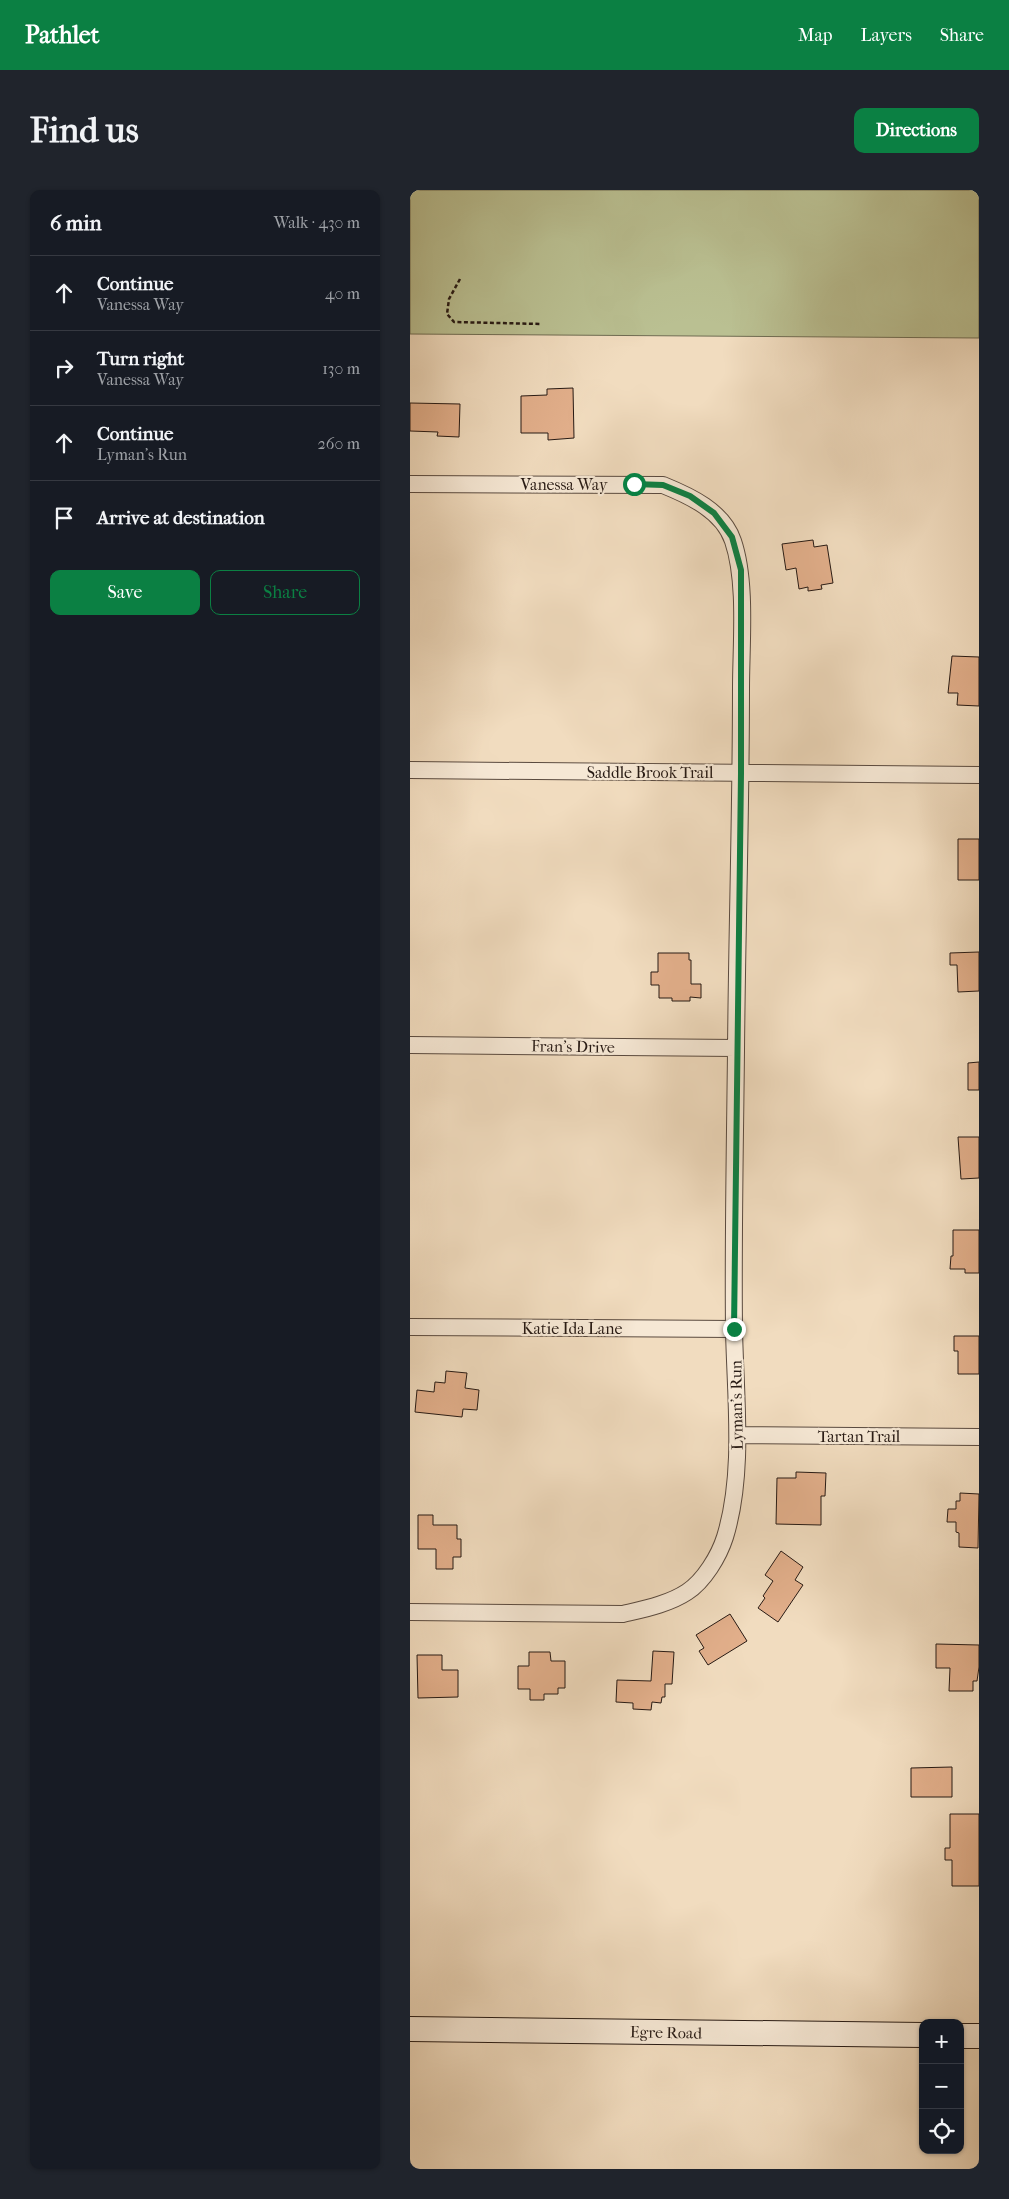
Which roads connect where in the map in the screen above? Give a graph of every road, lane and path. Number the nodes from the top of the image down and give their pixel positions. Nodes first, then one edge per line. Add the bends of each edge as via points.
1 (460, 279) dead end
2 (541, 324) dead end
3 (410, 484) edge
4 (410, 770) edge
5 (741, 773) junction
6 (979, 775) edge
7 (410, 1045) edge
8 (736, 1048) junction
9 (410, 1327) edge
10 (734, 1329) junction
11 (738, 1436) junction
12 (979, 1437) edge
13 (410, 1612) edge
14 (410, 2029) edge
15 (919, 2035) edge
16 (964, 2036) edge
17 (979, 2036) edge

1 - 2 path via 449,299 447,314 454,322
3 - 5 street, Vanessa Way via 663,485 690,496 714,513 732,537 741,570
4 - 5 street, Saddle Brook Trail
5 - 6 street, Saddle Brook Trail
5 - 8 street, Lyman's Run
7 - 8 street, Fran's Drive
8 - 10 street, Lyman's Run
9 - 10 street, Katie Ida Lane
10 - 11 street, Lyman's Run
11 - 12 street, Tartan Trail
11 - 13 street, Lyman's Run via 725,1537 714,1563 688,1592 623,1614
14 - 15 street, Egre Road
16 - 17 street

